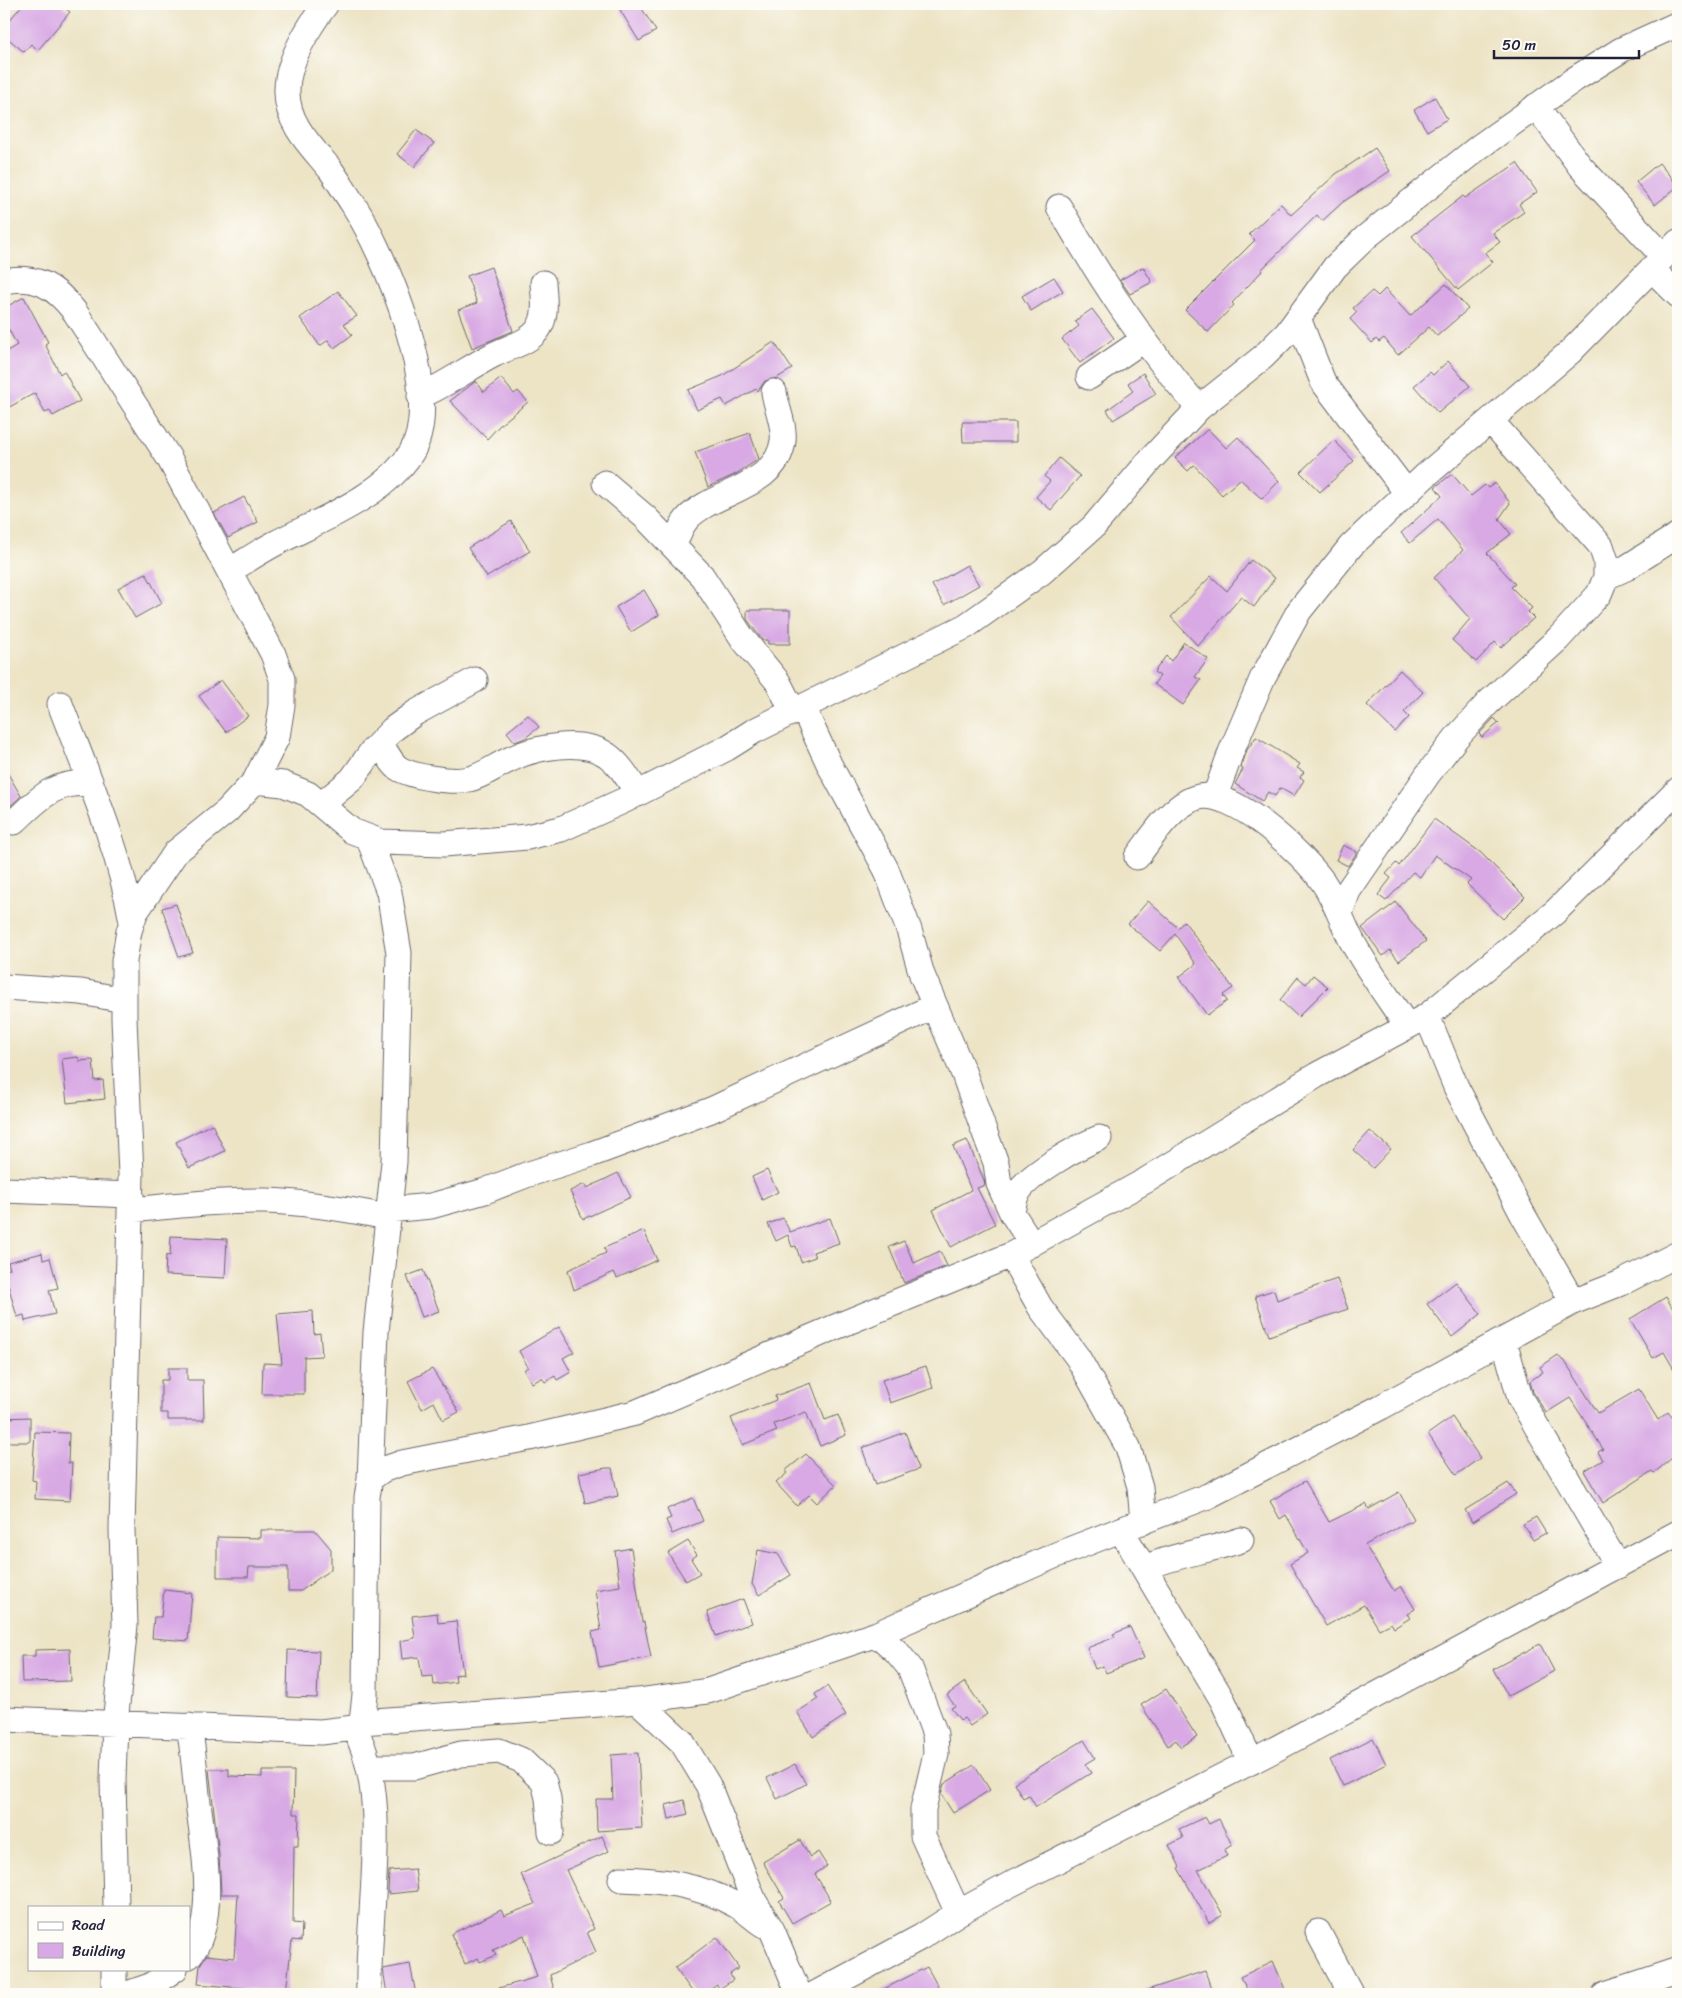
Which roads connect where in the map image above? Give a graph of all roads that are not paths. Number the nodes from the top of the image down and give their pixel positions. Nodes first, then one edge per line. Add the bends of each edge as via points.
1 (326, 4) edge
2 (1678, 24) edge
3 (1536, 106) junction
4 (1059, 207) dead end
5 (1664, 256) edge
6 (4, 282) edge
7 (543, 283) dead end
8 (1678, 295) edge
9 (1298, 318) junction
10 (1143, 340) junction
11 (1089, 377) dead end
12 (774, 392) dead end
13 (420, 396) junction
14 (1199, 408) junction
15 (1491, 421) junction
16 (605, 483) dead end
17 (1407, 493) junction
18 (1678, 535) edge
19 (674, 546) junction
20 (229, 571) junction
21 (1606, 577) junction
22 (475, 680) dead end
23 (60, 704) dead end
24 (799, 710) junction
25 (380, 743) junction
26 (256, 781) junction
27 (91, 784) junction
28 (1678, 790) edge
29 (638, 794) junction
30 (1215, 796) junction
31 (322, 804) junction
32 (14, 822) dead end
33 (369, 839) junction
34 (1137, 857) dead end
35 (1340, 913) junction
36 (132, 922) junction
37 (4, 987) edge
38 (124, 1000) junction
39 (934, 1006) junction
40 (1417, 1021) junction
41 (1099, 1138) dead end
42 (4, 1190) edge
43 (130, 1202) junction
44 (1012, 1213) junction
45 (388, 1214) junction
46 (1021, 1250) junction
47 (1678, 1254) edge
48 (1573, 1302) junction
49 (1504, 1340) junction
50 (370, 1479) junction
51 (1132, 1526) junction
52 (1678, 1533) edge
53 (1241, 1540) dead end
54 (1618, 1566) junction
55 (1144, 1568) junction
56 (878, 1634) junction
57 (638, 1701) junction
58 (4, 1719) edge
59 (115, 1724) junction
60 (358, 1725) junction
61 (189, 1726) junction
62 (1251, 1762) junction
63 (369, 1768) junction
64 (551, 1832) dead end
65 (621, 1879) dead end
66 (116, 1906) edge
67 (958, 1913) junction
68 (772, 1930) junction
69 (1318, 1932) dead end
70 (190, 1955) edge
71 (114, 1970) edge
72 (174, 1970) edge
73 (1678, 1970) edge
74 (114, 1994) edge
75 (127, 1994) edge
76 (369, 1994) edge
77 (799, 1994) edge
78 (815, 1994) edge
79 (1351, 1994) edge
80 (1605, 1994) edge

1 - 13 street via 303,38 291,71 286,92 290,117 331,170 372,238 407,321
2 - 3 street via 1621,50
3 - 5 street via 1580,166
3 - 9 street via 1366,237 1335,267
4 - 10 street
5 - 8 street
5 - 15 street via 1570,352
6 - 20 street via 35,280 49,285 63,296 169,458
7 - 13 street via 543,320 538,330
9 - 14 street via 1263,357
9 - 17 street via 1323,382
10 - 11 street
10 - 14 street
12 - 19 street via 783,438 775,461 757,479 688,517
13 - 20 street via 421,428 411,453 393,472 362,500 271,545
14 - 24 street via 1094,526 1042,572 966,626
15 - 17 street
15 - 21 street via 1600,546 1606,561
16 - 19 street
17 - 30 street via 1351,546 1299,611 1263,677 1230,752
18 - 21 street via 1639,561
19 - 24 street via 702,576 743,639
20 - 26 street via 273,654 282,679 278,737
21 - 35 street via 1599,594 1570,626 1488,703 1428,774 1348,891
22 - 25 street via 415,713
23 - 27 street
24 - 29 street
24 - 39 street via 886,869
25 - 29 street via 397,768 449,780 469,779 512,758 542,748 576,746 606,754 626,774
25 - 31 street via 352,779
26 - 31 street via 283,784 308,794
26 - 36 street via 228,811 176,852
27 - 32 street via 61,785 44,794
27 - 36 street via 125,889
28 - 40 street via 1555,912
29 - 33 street via 561,829 527,837 444,844
30 - 34 street via 1196,797 1181,806
30 - 35 street via 1244,809 1304,856
31 - 33 street via 352,831
33 - 45 street via 389,892 399,953 394,1162
35 - 40 street via 1352,942
36 - 38 street via 124,961
37 - 38 street via 81,992
38 - 43 street
39 - 44 street via 967,1083 996,1163 999,1184
39 - 45 street via 711,1110 485,1190 431,1206
40 - 46 street via 1317,1075 1144,1181
40 - 48 street
41 - 44 street via 1060,1157 1034,1178 1017,1193
42 - 43 street
43 - 45 street via 264,1201
43 - 59 street via 122,1519 124,1625
44 - 46 street
45 - 50 street via 376,1332
46 - 50 street via 635,1413 402,1463 382,1470
46 - 51 street via 1040,1307 1078,1358 1128,1447 1140,1487
47 - 48 street
48 - 49 street
49 - 51 street via 1208,1496
49 - 54 street via 1520,1398
50 - 60 street via 367,1497 365,1695
51 - 55 street
51 - 56 street via 1056,1555
52 - 54 street
53 - 55 street
54 - 62 street
55 - 62 street via 1223,1701
56 - 57 street via 708,1692
56 - 67 street via 910,1668 936,1734 936,1754 923,1809 923,1836
57 - 60 street
57 - 68 street via 682,1742 704,1778 754,1901
58 - 59 street
59 - 61 street
59 - 66 street
60 - 61 street via 321,1732
60 - 63 street
61 - 70 street via 206,1853 204,1927
62 - 67 street
63 - 64 street via 414,1766 461,1754 499,1750 521,1760 544,1782
63 - 76 street via 375,1830
65 - 68 street via 668,1882 710,1892 738,1906
67 - 78 street
68 - 77 street
69 - 79 street
71 - 74 street
72 - 75 street via 150,1986
73 - 80 street

